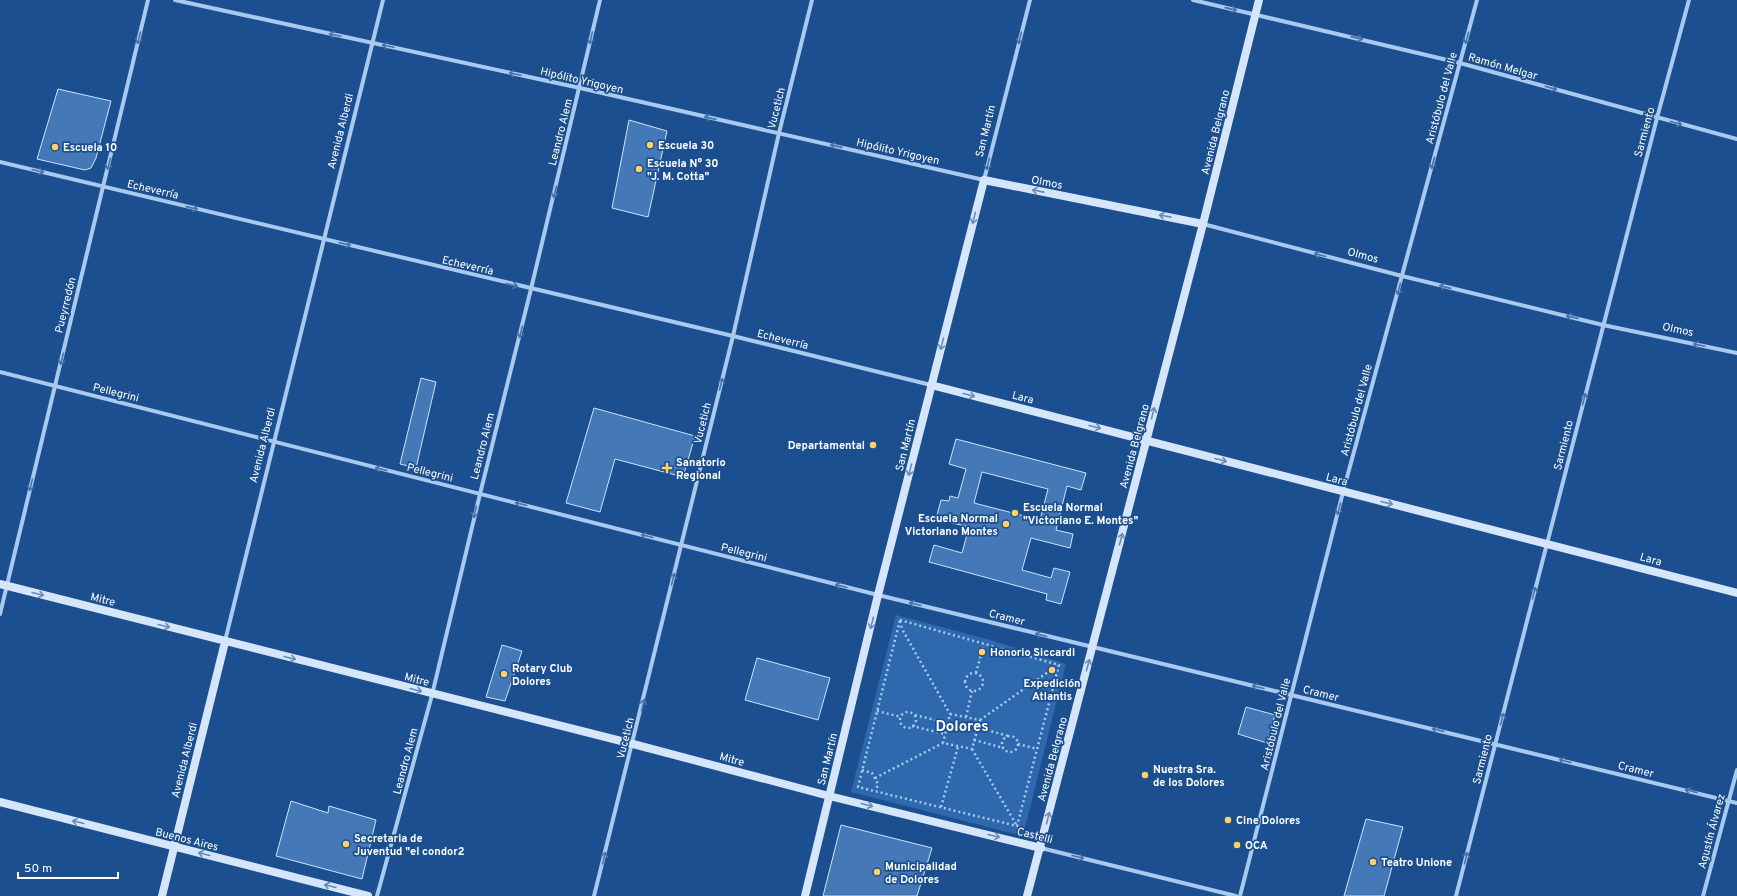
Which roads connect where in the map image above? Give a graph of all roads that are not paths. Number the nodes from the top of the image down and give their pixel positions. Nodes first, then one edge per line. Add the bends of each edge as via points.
1 (148, 0) edge
2 (175, 0) edge
3 (383, 0) edge
4 (600, 0) edge
5 (812, 0) edge
6 (1030, 0) edge
7 (1193, 0) edge
8 (1259, 0) edge
9 (1477, 0) edge
10 (1689, 0) edge
11 (1256, 14) junction
12 (374, 43) junction
13 (1460, 63) junction
14 (580, 88) junction
15 (1657, 118) junction
16 (779, 133) junction
17 (1737, 139) edge
18 (0, 162) edge
19 (984, 180) junction
20 (103, 186) junction
21 (1203, 224) junction
22 (325, 240) junction
23 (1402, 276) junction
24 (531, 289) junction
25 (1603, 325) junction
26 (733, 336) junction
27 (1737, 353) edge
28 (0, 372) edge
29 (931, 385) junction
30 (55, 386) junction
31 (1146, 440) junction
32 (274, 442) junction
33 (1343, 492) junction
34 (480, 494) junction
35 (1547, 544) junction
36 (681, 545) junction
37 (3, 585) edge
38 (1737, 593) edge
39 (878, 595) junction
40 (0, 614) edge
41 (225, 642) junction
42 (1093, 647) junction
43 (432, 694) junction
44 (1292, 695) junction
45 (633, 744) junction
46 (1495, 744) junction
47 (1737, 770) edge
48 (830, 796) junction
49 (1729, 801) junction
50 (0, 802) edge
51 (1737, 803) edge
52 (174, 847) junction
53 (1041, 848) junction
54 (162, 896) edge
55 (368, 896) edge
56 (377, 896) edge
57 (594, 896) edge
58 (805, 896) edge
59 (1027, 896) edge
60 (1236, 896) edge
61 (1240, 896) edge
62 (1456, 896) edge
63 (1702, 896) edge

1 -> 20 street, Pueyrredón
12 -> 2 street, Hipólito Yrigoyen
3 - 12 street, Avenida Alberdi
4 -> 14 street, Leandro Alem
5 - 16 street, Vucetich
6 -> 19 street, San Martín
7 -> 11 street, Ramón Melgar
8 - 11 main road, Avenida Belgrano
9 -> 13 street, Aristóbulo del Valle
10 - 15 street, Sarmiento
11 -> 13 street, Ramón Melgar
11 - 21 main road, Avenida Belgrano
14 -> 12 street, Hipólito Yrigoyen
12 - 22 street, Avenida Alberdi
13 -> 15 street, Ramón Melgar
13 -> 23 street, Aristóbulo del Valle
16 -> 14 street, Hipólito Yrigoyen
14 -> 24 street, Leandro Alem
15 -> 17 street, Ramón Melgar
15 - 25 street, Sarmiento
19 -> 16 street, Hipólito Yrigoyen
16 - 26 street, Vucetich
18 -> 20 street, Echeverría
21 -> 19 main road, Olmos
19 -> 29 main road, San Martín
20 -> 22 street, Echeverría
20 -> 30 street, Pueyrredón
23 -> 21 street, Olmos
31 -> 21 main road, Avenida Belgrano
22 -> 24 street, Echeverría
22 - 32 street, Avenida Alberdi
25 -> 23 street, Olmos
23 -> 33 street, Aristóbulo del Valle
24 - 26 street, Echeverría
24 -> 34 street, Leandro Alem
27 -> 25 street, Olmos
35 -> 25 street, Sarmiento
26 - 29 street, Echeverría
36 -> 26 street, Vucetich
28 - 30 street, Pellegrini
29 -> 31 main road, Lara
29 -> 39 main road, San Martín
30 - 32 street, Pellegrini
30 -> 37 street, Pueyrredón
31 -> 33 main road, Lara
42 -> 31 main road, Avenida Belgrano
34 -> 32 street, Pellegrini
32 - 41 street, Avenida Alberdi
33 -> 35 main road, Lara
33 -> 44 street, Aristóbulo del Valle
36 -> 34 street, Pellegrini
34 -> 43 street, Leandro Alem
35 - 38 main road, Lara
46 -> 35 street, Sarmiento
39 -> 36 street, Pellegrini
45 -> 36 street, Vucetich
37 - 40 street, Pueyrredón
37 -> 41 main road, Mitre
42 -> 39 street, Cramer
39 -> 48 main road, San Martín
41 -> 43 main road, Mitre
41 - 52 main road, Avenida Alberdi
44 -> 42 street, Cramer
53 -> 42 main road, Avenida Belgrano
43 - 45 main road, Mitre
43 - 56 street, Leandro Alem
46 -> 44 street, Cramer
44 - 61 street, Aristóbulo del Valle
45 - 48 main road, Mitre
57 -> 45 street, Vucetich
49 -> 46 street, Cramer
62 -> 46 street, Sarmiento
47 - 49 street, Agustín Álvarez
48 -> 53 main road, Castelli
48 - 58 main road, San Martín
49 - 51 street, Cramer
49 - 63 street, Agustín Álvarez
52 -> 50 main road, Buenos Aires
52 - 54 main road, Avenida Alberdi
55 -> 52 main road, Buenos Aires
53 - 59 main road, Avenida Belgrano
53 -> 60 street, Castelli

